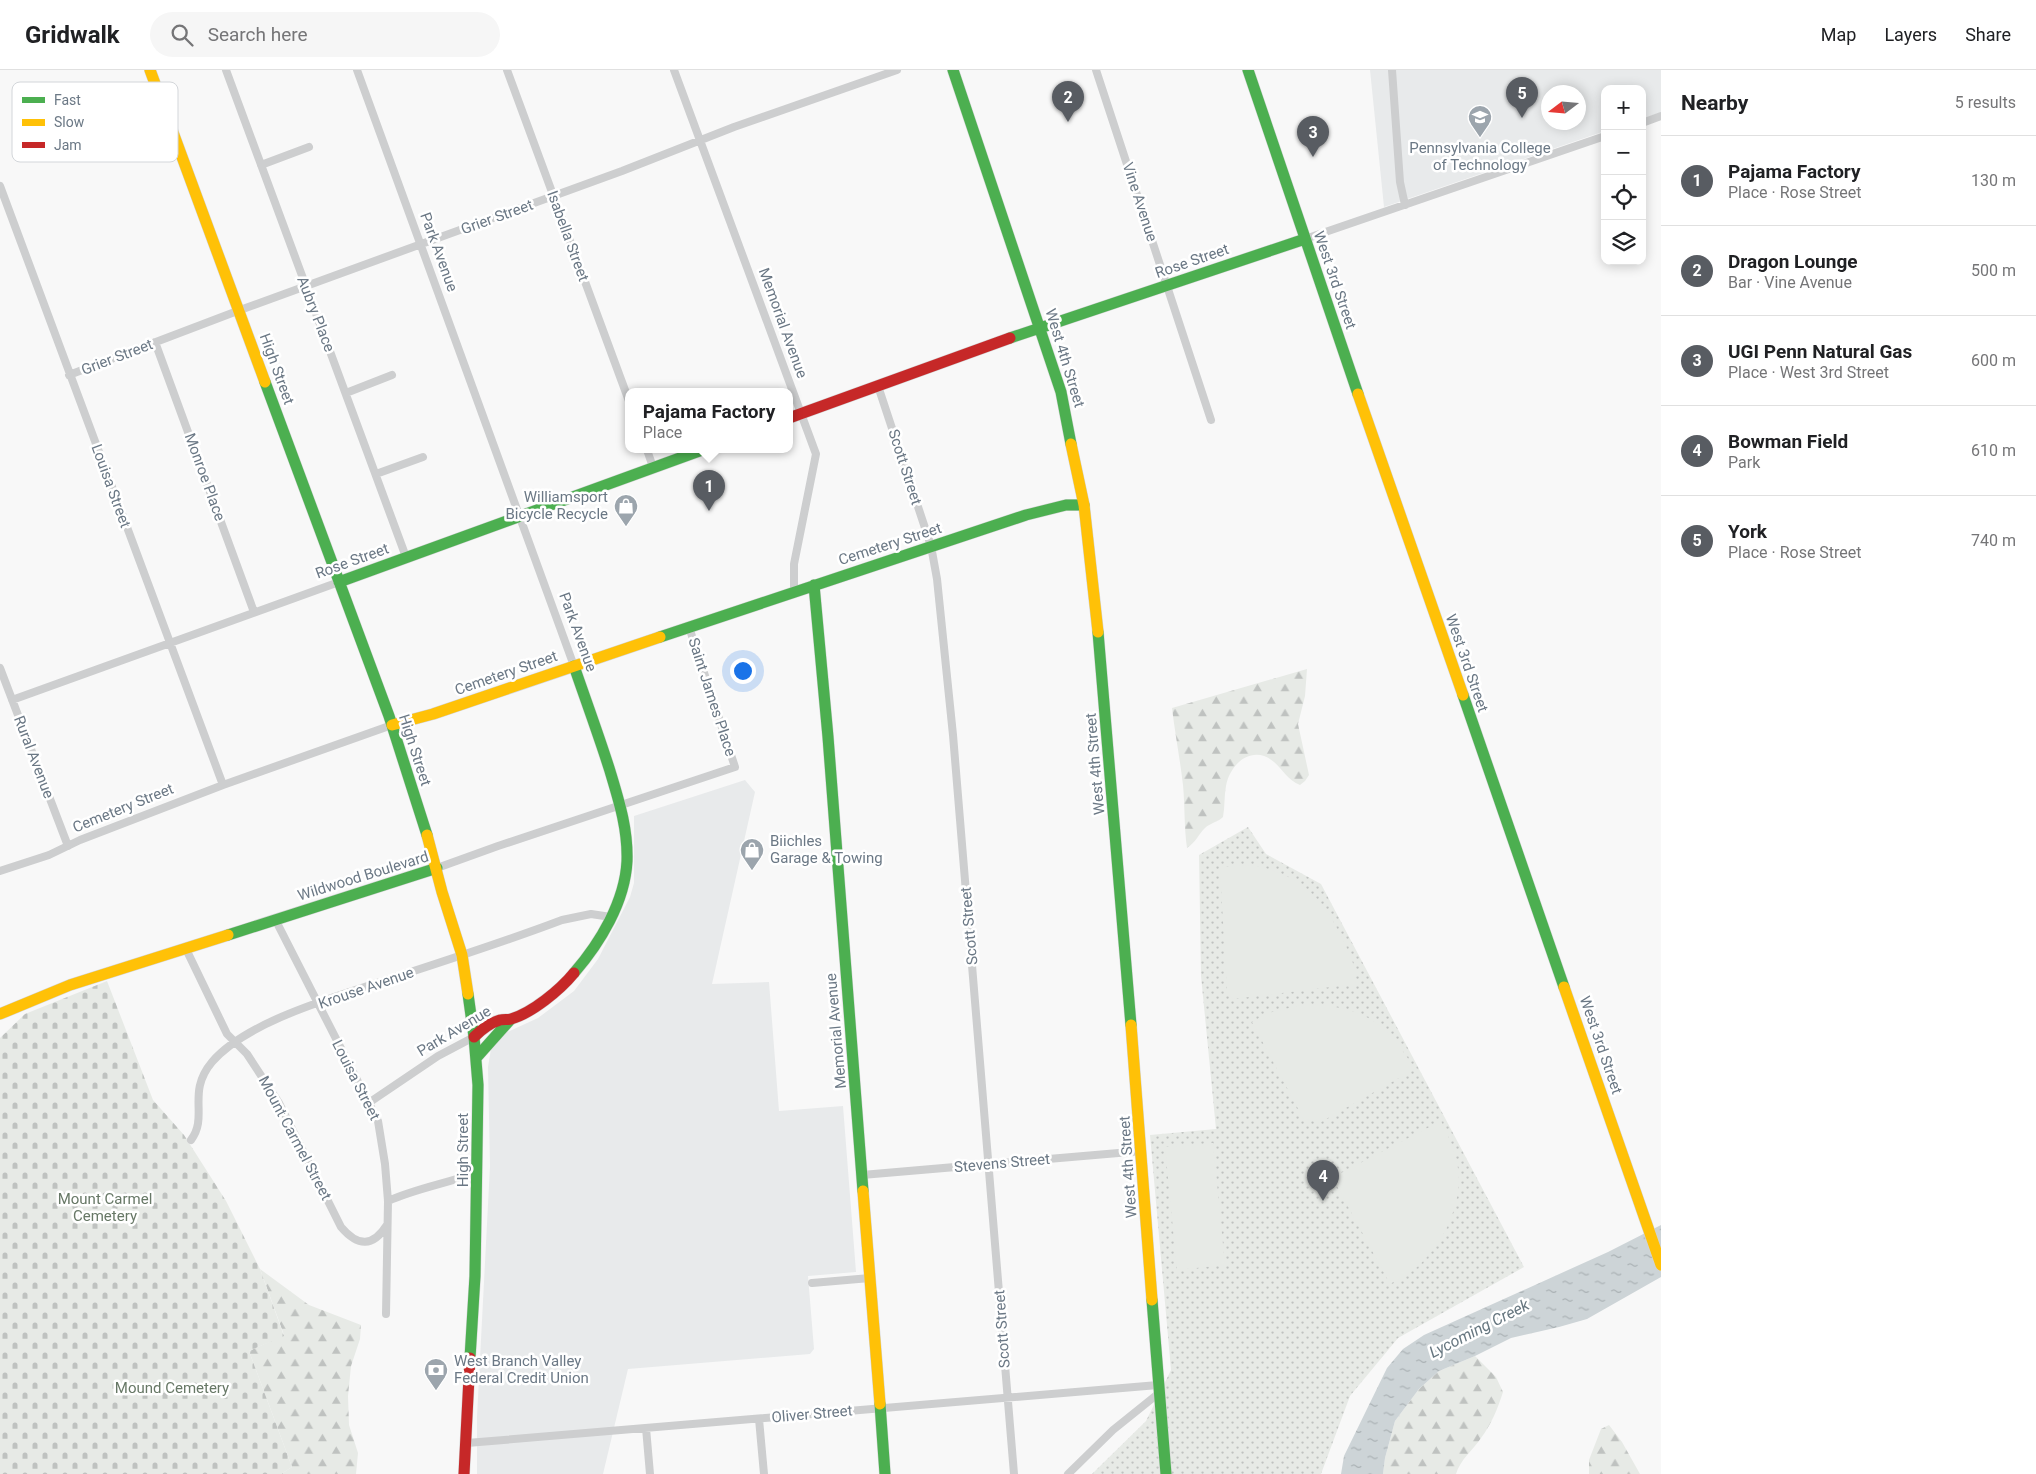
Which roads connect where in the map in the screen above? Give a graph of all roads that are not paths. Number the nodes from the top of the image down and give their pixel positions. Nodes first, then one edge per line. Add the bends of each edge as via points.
1 (150, 70) edge
2 (226, 70) edge
3 (357, 70) edge
4 (507, 70) edge
5 (674, 70) edge
6 (867, 70) edge
7 (897, 70) edge
8 (953, 70) edge
9 (1096, 70) edge
10 (1248, 70) edge
11 (1392, 70) edge
12 (871, 78) junction
13 (154, 82) edge
14 (1661, 116) edge
15 (1646, 121) edge
16 (1601, 137) edge
17 (700, 142) junction
18 (178, 145) edge
19 (306, 148) dead end
20 (261, 166) junction
21 (0, 186) edge
22 (554, 196) junction
23 (1405, 205) junction
24 (1305, 239) junction
25 (420, 246) junction
26 (1168, 285) junction
27 (306, 286) junction
28 (240, 310) junction
29 (1041, 327) junction
30 (155, 342) junction
31 (69, 375) junction
32 (392, 375) dead end
33 (878, 386) junction
34 (790, 388) edge
35 (625, 390) edge
36 (346, 393) junction
37 (793, 395) edge
38 (800, 414) junction
39 (793, 417) edge
40 (1212, 420) dead end
41 (648, 453) edge
42 (694, 453) edge
43 (422, 457) dead end
44 (653, 468) junction
45 (376, 474) junction
46 (1084, 505) junction
47 (519, 516) junction
48 (931, 546) junction
49 (406, 557) junction
50 (339, 582) junction
51 (814, 585) junction
52 (794, 592) junction
53 (254, 612) junction
54 (690, 627) junction
55 (170, 643) junction
56 (574, 666) junction
57 (0, 668) edge
58 (12, 700) junction
59 (392, 725) junction
60 (734, 767) joint
61 (223, 785) junction
62 (620, 805) junction
63 (68, 846) junction
64 (437, 868) junction
65 (0, 871) edge
66 (611, 917) junction
67 (275, 919) junction
68 (186, 949) junction
69 (462, 955) junction
70 (318, 1004) junction
71 (0, 1014) edge
72 (510, 1020) junction
73 (474, 1037) junction
74 (234, 1042) junction
75 (476, 1058) junction
76 (370, 1102) junction
77 (191, 1140) dead end
78 (1142, 1151) junction
79 (988, 1164) junction
80 (478, 1172) junction
81 (862, 1175) junction
82 (388, 1201) junction
83 (387, 1224) junction
84 (1661, 1264) edge
85 (870, 1278) junction
86 (812, 1283) dead end
87 (386, 1314) dead end
88 (1159, 1389) junction
89 (1007, 1398) junction
90 (879, 1408) junction
91 (759, 1419) junction
92 (646, 1428) junction
93 (467, 1443) junction
94 (464, 1474) edge
95 (650, 1474) edge
96 (764, 1474) edge
97 (885, 1474) edge
98 (1014, 1474) edge
99 (1068, 1474) edge
100 (1166, 1474) edge

1 - 13 main road, High Street
2 - 20 street, Aubry Place
3 - 25 street, Park Avenue
4 - 22 street, Isabella Street
5 - 17 street, Memorial Avenue
6 - 12 street
7 - 12 street, Grier Street
8 - 29 main road, West 4th Street
9 - 26 street, Vine Avenue
10 - 24 main road, West 3rd Street
11 - 23 street via 1400,182
12 - 17 street, Grier Street
14 - 15 street
16 - 23 street, Rose Street
17 - 22 street, Grier Street
17 - 34 street, Memorial Avenue
18 - 28 main road, High Street
19 - 20 street
20 - 27 street, Aubry Place
21 - 31 street, Louisa Street
22 - 25 street, Grier Street
22 - 35 street, Isabella Street
23 - 24 street, Rose Street
24 - 26 main road, Rose Street
24 - 84 main road, West 3rd Street
25 - 27 street, Grier Street
25 - 47 street, Park Avenue
26 - 29 main road, Rose Street
26 - 40 street, Vine Avenue
27 - 28 street, Grier Street
27 - 36 street, Aubry Place
28 - 30 street, Grier Street
28 - 50 main road, High Street
29 - 33 main road, Rose Street
29 - 46 main road, West 4th Street via 1061,392
30 - 31 street, Grier Street
30 - 53 street, Monroe Place
31 - 55 street, Louisa Street
32 - 36 street
33 - 38 main road, Rose Street
33 - 48 street, Scott Street
36 - 45 street, Aubry Place
37 - 38 street, Memorial Avenue
38 - 39 main road, Rose Street
38 - 52 street, Memorial Avenue via 816,454 794,564
41 - 44 street
42 - 44 main road, Rose Street
43 - 45 street
44 - 47 main road, Rose Street
45 - 49 street, Aubry Place
46 - 48 main road, Cemetery Street via 1051,508
46 - 78 main road, West 4th Street via 1098,628
47 - 49 main road, Rose Street
47 - 56 street, Park Avenue
48 - 51 main road, Cemetery Street
48 - 79 street, Scott Street via 947,670
49 - 50 main road, Rose Street
50 - 53 street, Rose Street
50 - 59 main road, High Street
51 - 52 main road, Cemetery Street
51 - 81 main road, Memorial Avenue
52 - 54 main road, Cemetery Street
53 - 55 street, Rose Street
54 - 56 main road, Cemetery Street
54 - 60 street, Saint James Place
55 - 58 street, Rose Street
55 - 61 street, Louisa Street
56 - 59 main road, Cemetery Street
56 - 62 main road, Park Avenue
57 - 58 street, Rural Avenue
58 - 63 street, Rural Avenue
59 - 61 street, Cemetery Street
59 - 64 main road, High Street
60 - 62 street, Wildwood Boulevard
61 - 63 street, Cemetery Street
62 - 64 street, Wildwood Boulevard
62 - 66 main road, Park Avenue via 627,843 626,869
63 - 65 street, Cemetery Street
64 - 67 main road, Wildwood Boulevard
64 - 69 main road, High Street
66 - 69 street, Krouse Avenue via 599,914 574,916
66 - 72 main road, Park Avenue via 571,976 540,1003
67 - 68 main road, Wildwood Boulevard
67 - 70 street, Louisa Street
68 - 71 main road, Wildwood Boulevard via 70,985
68 - 74 street, Mount Carmel Street via 220,1021
69 - 70 street, Krouse Avenue
69 - 73 main road, High Street
70 - 74 street, Krouse Avenue via 262,1026
70 - 76 street, Louisa Street
72 - 73 main road, Park Avenue via 503,1018
72 - 75 main road
73 - 75 main road, High Street
73 - 76 street, Park Avenue via 438,1056
74 - 77 street, Krouse Avenue via 212,1061 200,1081 198,1127
74 - 83 street, Mount Carmel Street via 247,1054 275,1095 345,1231 353,1239 370,1241 382,1233
75 - 80 main road, High Street
76 - 82 street, Louisa Street via 382,1142
78 - 79 street, Stevens Street
78 - 88 main road, West 4th Street
79 - 81 street, Stevens Street
79 - 89 street, Scott Street
80 - 82 street
80 - 93 main road, High Street
81 - 85 main road, Memorial Avenue
82 - 83 street, Louisa Street
83 - 87 street, Louisa Street
85 - 86 street
85 - 90 main road, Memorial Avenue
88 - 89 street, Oliver Street
88 - 99 street
88 - 100 main road, West 4th Street
89 - 90 street, Oliver Street
89 - 98 street, Scott Street
90 - 91 street, Oliver Street
90 - 97 main road, Memorial Avenue
91 - 92 street, Oliver Street
91 - 96 street
92 - 93 street, Oliver Street
92 - 95 street
93 - 94 main road, High Street

